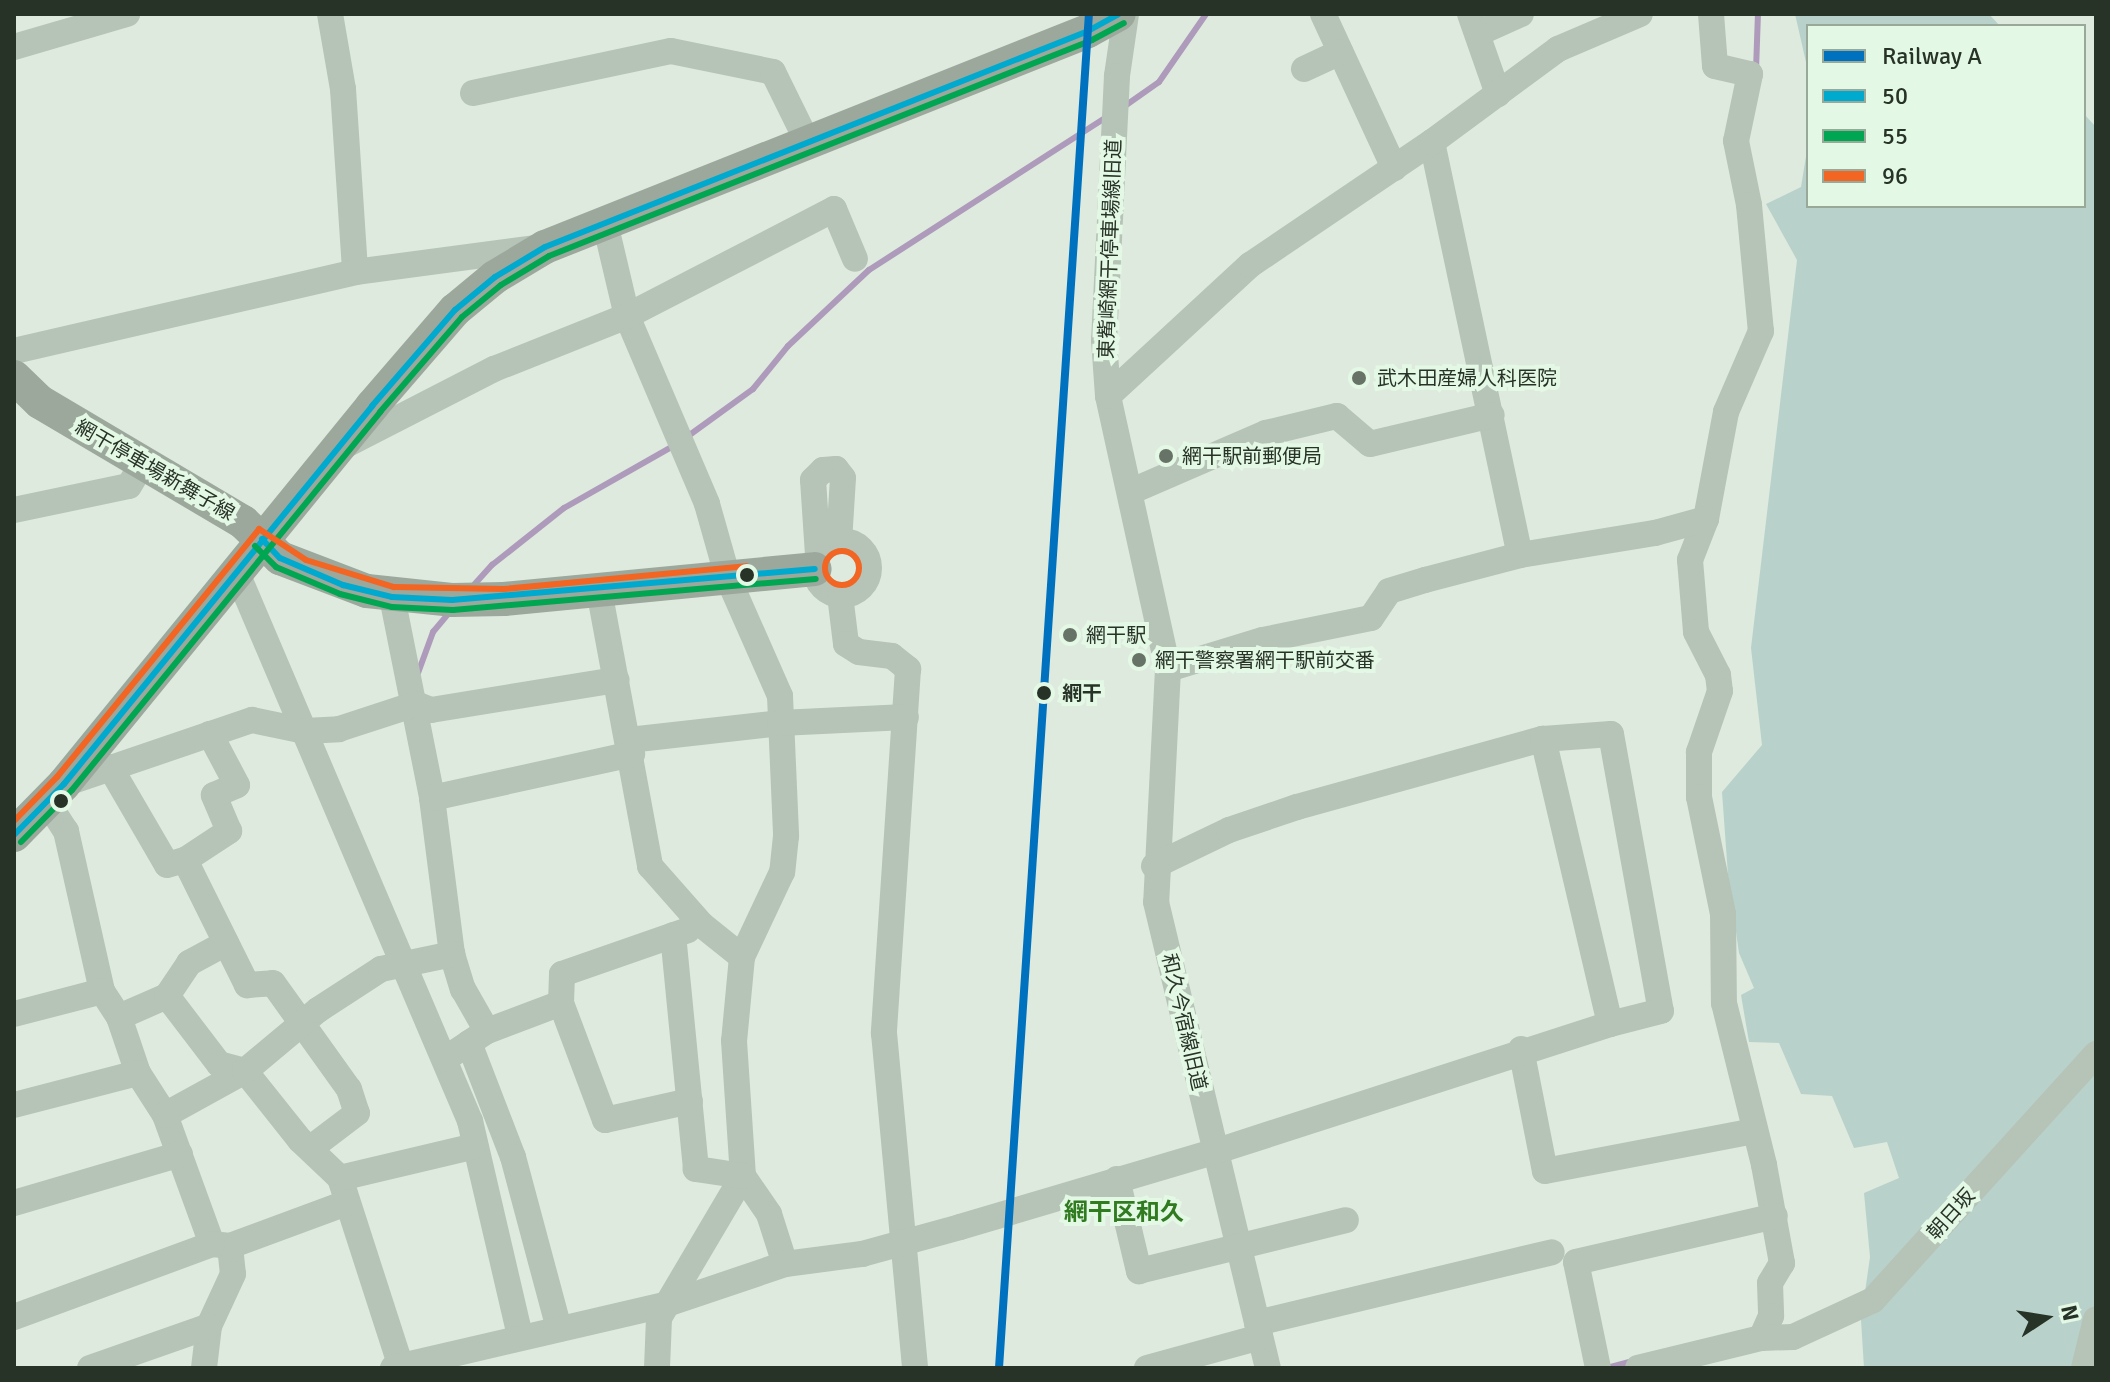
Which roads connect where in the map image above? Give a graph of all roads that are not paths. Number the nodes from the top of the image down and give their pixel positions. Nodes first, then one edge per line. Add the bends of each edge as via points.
1 (127, 14) edge
2 (330, 14) edge
3 (1119, 14) edge
4 (1126, 14) edge
5 (1323, 14) edge
6 (1521, 14) edge
7 (1640, 14) edge
8 (1711, 14) edge
9 (1475, 24) edge
10 (14, 47) edge
11 (1340, 52) junction
12 (1304, 69) dead end
13 (473, 93) dead end
14 (1498, 94) junction
15 (1432, 142) junction
16 (808, 143) junction
17 (1394, 168) junction
18 (605, 223) junction
19 (545, 247) junction
20 (855, 259) dead end
21 (355, 272) junction
22 (627, 316) junction
23 (14, 351) edge
24 (14, 377) edge
25 (1108, 396) junction
26 (1492, 415) junction
27 (335, 451) junction
28 (144, 461) junction
29 (1132, 491) junction
30 (14, 510) edge
31 (1706, 519) junction
32 (262, 539) junction
33 (824, 555) junction
34 (1520, 555) junction
35 (236, 571) junction
36 (728, 578) junction
37 (599, 590) junction
38 (840, 595) junction
39 (392, 597) junction
40 (1168, 669) junction
41 (617, 680) junction
42 (413, 692) junction
43 (906, 717) junction
44 (300, 721) junction
45 (780, 723) junction
46 (210, 734) junction
47 (1543, 739) junction
48 (631, 747) junction
49 (110, 767) junction
50 (56, 793) junction
51 (432, 798) junction
52 (14, 835) edge
53 (185, 860) junction
54 (1154, 866) junction
55 (702, 925) junction
56 (673, 935) junction
57 (226, 943) junction
58 (452, 954) junction
59 (742, 957) junction
60 (405, 964) junction
61 (102, 991) junction
62 (167, 996) junction
63 (561, 1003) junction
64 (14, 1014) edge
65 (119, 1017) junction
66 (303, 1022) junction
67 (1610, 1024) junction
68 (478, 1037) junction
69 (1521, 1049) junction
70 (2092, 1058) edge
71 (445, 1059) junction
72 (245, 1071) junction
73 (138, 1073) junction
74 (690, 1101) junction
75 (14, 1105) edge
76 (165, 1115) junction
77 (1754, 1131) junction
78 (475, 1146) junction
79 (312, 1147) junction
80 (1214, 1152) junction
81 (180, 1154) junction
82 (743, 1176) junction
83 (1117, 1179) junction
84 (343, 1190) junction
85 (14, 1203) edge
86 (1775, 1216) junction
87 (1346, 1220) dead end
88 (902, 1243) junction
89 (221, 1245) junction
90 (1238, 1246) junction
91 (1552, 1252) dead end
92 (785, 1264) junction
93 (667, 1304) junction
94 (14, 1317) edge
95 (2096, 1319) edge
96 (209, 1326) junction
97 (559, 1329) junction
98 (1258, 1330) junction
99 (520, 1336) junction
100 (1761, 1338) junction
101 (1700, 1360) edge
102 (397, 1366) edge
103 (90, 1368) edge
104 (204, 1368) edge
105 (657, 1368) edge
106 (915, 1368) edge
107 (1147, 1368) edge
108 (1268, 1368) edge
109 (1598, 1368) edge
110 (1638, 1368) edge
111 (2084, 1368) edge

1 - 10 street
2 - 21 street via 344,103
3 - 16 main road
4 - 25 street, 東觜崎網干停車場線旧道 via 1117,76 1104,340
5 - 11 street
6 - 9 street
7 - 14 street via 1558,49
8 - 31 street via 1715,66 1750,74 1736,141 1749,205 1761,331 1726,412
9 - 14 street
11 - 12 street
11 - 17 street
13 - 16 street via 671,51 773,72
14 - 15 street
15 - 17 street
15 - 26 street
16 - 18 main road
17 - 25 street via 1250,265
18 - 19 main road
18 - 22 street
19 - 21 street
19 - 27 main road via 495,277 455,310
20 - 22 street via 834,209
21 - 23 street
22 - 27 street via 494,369
22 - 36 street via 707,504
24 - 28 main road, 網干停車場新舞子線 via 40,402
25 - 29 street, 東觜崎網干停車場線旧道
26 - 29 street via 1370,444 1337,416 1266,433
26 - 34 street
27 - 32 main road
28 - 30 street via 129,486
28 - 32 main road, 網干停車場新舞子線
29 - 40 street, 東觜崎網干停車場線旧道
31 - 34 street via 1655,533
31 - 77 street via 1690,560 1692,604 1696,632 1718,675 1720,691 1699,752 1699,797 1723,914 1724,1003
32 - 35 main road
32 - 39 main road, 網干停車場新舞子線 via 301,569
33 - 36 main road, 網干停車場新舞子線
33 - 38 street via 825,590
33 - 38 street via 863,551 869,568 857,591
34 - 40 street via 1389,591 1371,618 1263,640
35 - 44 street
35 - 50 main road
36 - 37 main road, 網干停車場新舞子線
36 - 45 street via 775,679
37 - 39 main road, 網干停車場新舞子線 via 504,599
37 - 41 street
38 - 43 street via 846,644 859,652 892,656 908,669
39 - 42 street
40 - 54 street, 和久今宿線旧道
41 - 42 street via 431,710
41 - 48 street
42 - 44 street via 339,729
42 - 51 street
43 - 45 street
43 - 88 street via 884,996
44 - 46 street via 252,720
44 - 60 street
45 - 48 street
45 - 59 street via 786,836 782,872
46 - 49 street
46 - 53 street via 237,785 214,795 229,831
47 - 54 street via 1297,807 1229,830
47 - 67 street
47 - 67 street via 1611,734 1661,1011
48 - 51 street
48 - 55 street via 650,866
49 - 50 street
49 - 53 street via 167,865
50 - 52 main road
50 - 61 street
51 - 58 street
53 - 57 street
54 - 80 street, 和久今宿線旧道 via 1156,902
55 - 56 street
55 - 59 street
56 - 63 street via 562,974
56 - 74 street
57 - 62 street via 189,963
57 - 66 street via 247,985 273,983
58 - 60 street
58 - 68 street
59 - 82 street via 734,1041
60 - 66 street via 381,969
60 - 71 street
61 - 64 street
61 - 65 street
62 - 65 street
62 - 72 street via 219,1064
63 - 68 street
63 - 74 street via 605,1120
65 - 73 street
66 - 72 street
66 - 79 street via 349,1089 357,1113
67 - 69 street
68 - 71 street
68 - 97 street
69 - 77 street via 1545,1171
69 - 80 street
70 - 100 street, 朝日坂 via 1873,1300 1793,1337
71 - 78 street
72 - 76 street
72 - 79 street
73 - 75 street
73 - 76 street
74 - 82 street via 696,1169
76 - 81 street
77 - 86 street
78 - 84 street
78 - 99 street
79 - 84 street
80 - 83 street
80 - 90 street, 和久今宿線旧道
81 - 85 street
81 - 89 street
82 - 92 street via 769,1214
82 - 93 street
83 - 88 street
83 - 90 street via 1139,1271
84 - 89 street
84 - 102 street
86 - 100 street via 1782,1263 1770,1283 1771,1316
86 - 109 street via 1576,1262
87 - 90 street
88 - 92 street
88 - 106 street
89 - 94 street
89 - 96 street via 233,1274
90 - 98 street, 和久今宿線旧道
91 - 98 street
92 - 93 street
93 - 97 street
93 - 105 street via 659,1318
95 - 111 street
96 - 103 street
96 - 104 street
97 - 99 street
98 - 107 street
98 - 108 street, 和久今宿線旧道
99 - 102 street
100 - 101 street
101 - 110 street

